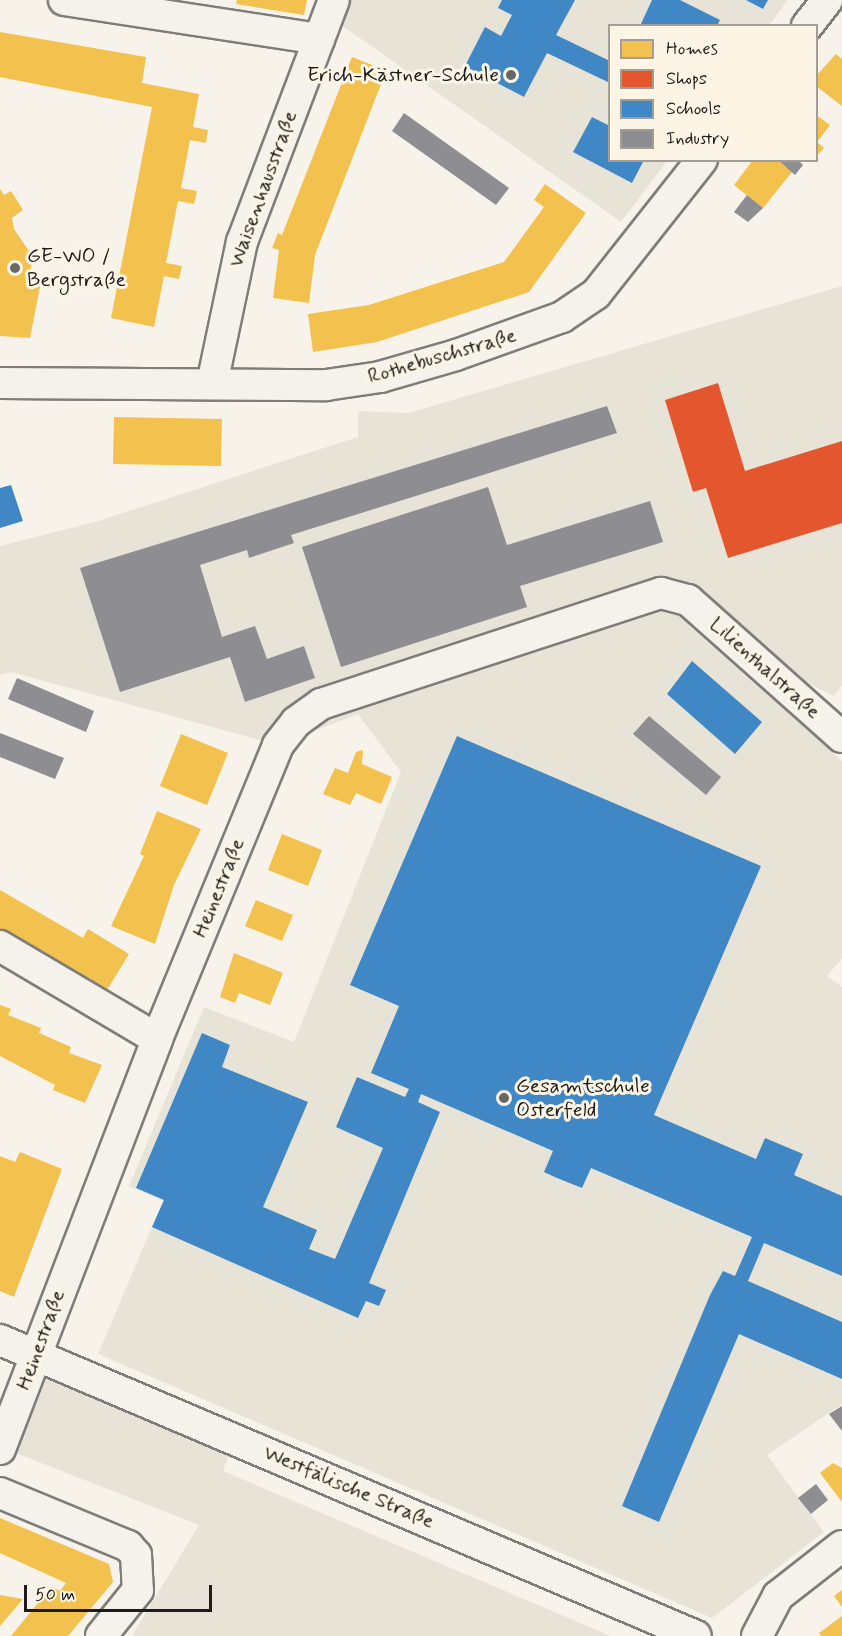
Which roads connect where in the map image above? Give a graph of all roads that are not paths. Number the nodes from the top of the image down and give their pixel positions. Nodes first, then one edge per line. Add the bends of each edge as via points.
1 (64, 0) edge
2 (334, 0) edge
3 (827, 0) edge
4 (809, 24) edge
5 (319, 39) junction
6 (700, 162) edge
7 (0, 383) edge
8 (212, 384) junction
9 (688, 600) joint
10 (842, 737) edge
11 (0, 946) edge
12 (157, 1039) junction
13 (0, 1340) edge
14 (34, 1354) junction
15 (0, 1449) edge
16 (0, 1493) edge
17 (842, 1546) edge
18 (101, 1636) edge
19 (696, 1636) edge
20 (757, 1636) edge

1 - 5 street
2 - 5 street, Waisenhausstraße
3 - 4 street
5 - 8 street, Waisenhausstraße via 242,242
6 - 8 street, Rothebuschstraße via 607,283 562,317 380,377 270,388
7 - 8 street, Rothebuschstraße
9 - 10 street, Lilienthalstraße
9 - 12 street, Heinestraße via 652,593 321,704 296,722 278,745
11 - 12 street
12 - 14 street, Heinestraße
13 - 14 street, Westfälische Straße
14 - 15 street, Heinestraße
14 - 19 street, Westfälische Straße
16 - 18 street via 128,1546 136,1555 138,1590
17 - 20 street via 778,1596

